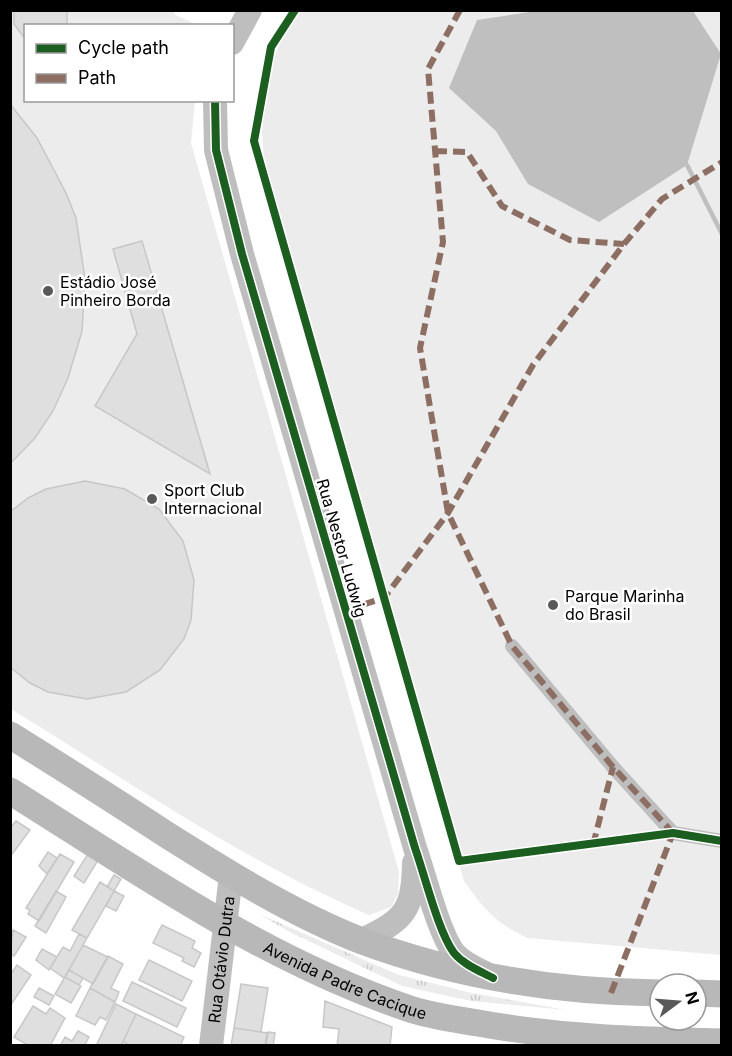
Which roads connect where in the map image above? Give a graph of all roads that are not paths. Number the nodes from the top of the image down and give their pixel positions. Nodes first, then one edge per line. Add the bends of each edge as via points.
1 (250, 10) edge
2 (234, 39) edge
3 (215, 102) edge
4 (512, 646) dead end
5 (10, 735) edge
6 (10, 791) edge
7 (722, 841) edge
8 (415, 848) junction
9 (231, 875) junction
10 (226, 927) junction
11 (362, 940) junction
12 (493, 978) junction
13 (648, 993) edge
14 (605, 1042) edge
15 (722, 1042) edge
16 (211, 1046) edge

1 - 2 street
3 - 8 street, Rua Nestor Ludwig via 216,150 242,254
4 - 7 street via 673,833
5 - 9 main road
6 - 10 main road, Avenida Padre Cacique
8 - 11 street, Rua Nestor Ludwig via 413,895 400,919
8 - 12 street, Rua Nestor Ludwig via 454,952
9 - 10 street, Rua Otávio Dutra
9 - 11 main road via 306,916
10 - 14 main road, Avenida Padre Cacique via 312,970 409,1009
10 - 16 street, Rua Otávio Dutra
11 - 12 main road
12 - 13 main road via 610,993
14 - 15 main road, Avenida Padre Cacique

